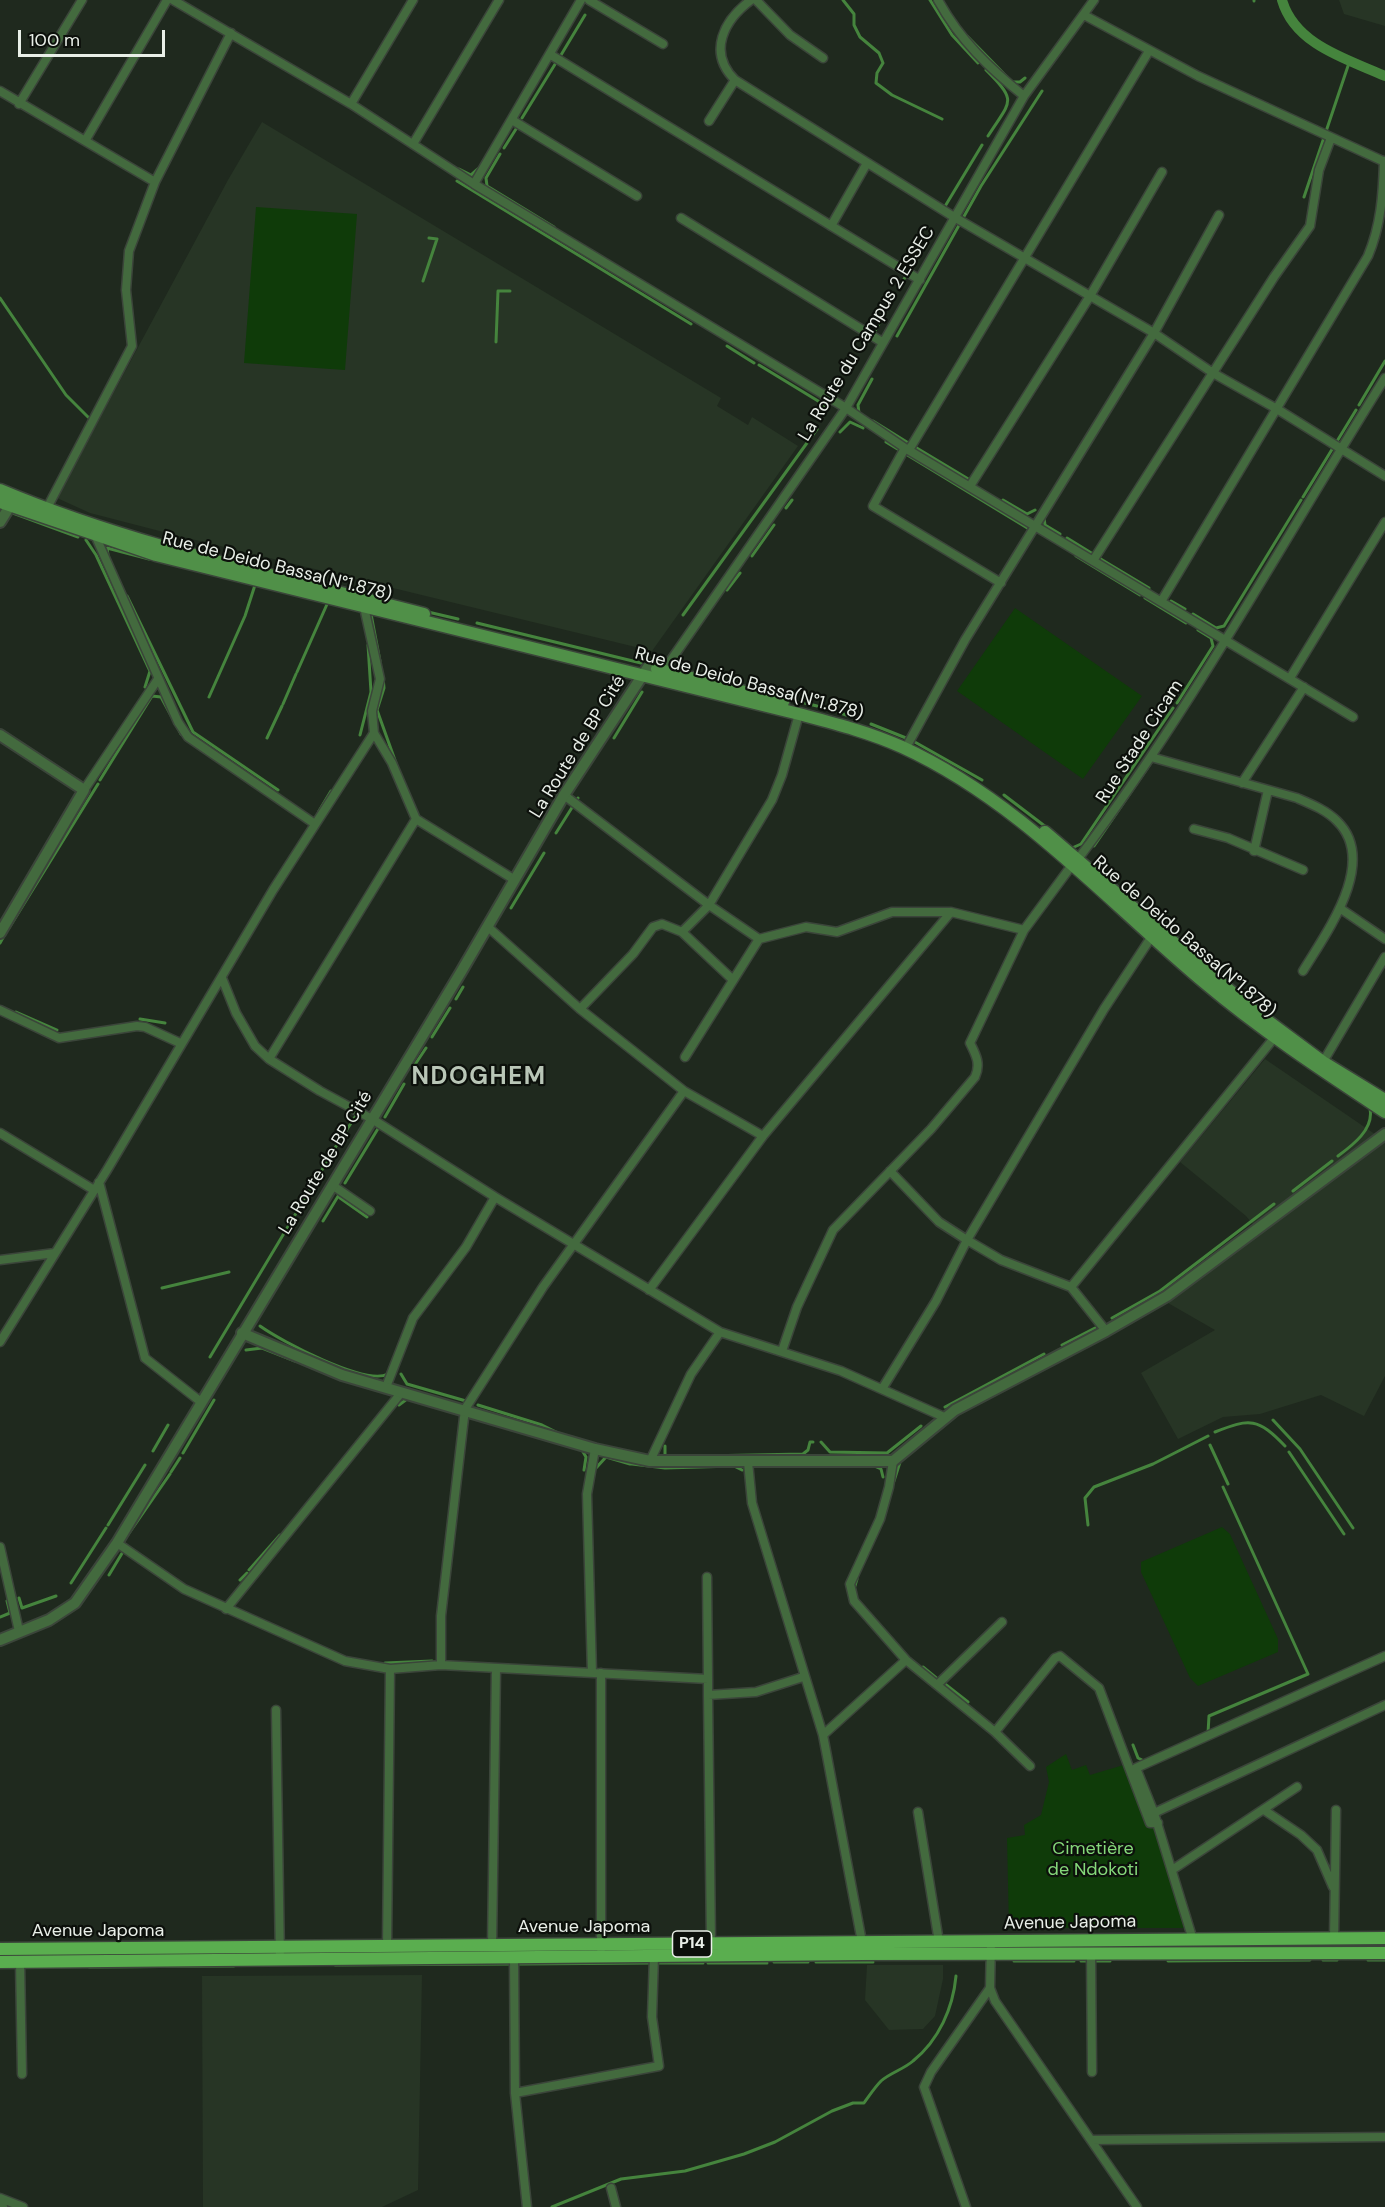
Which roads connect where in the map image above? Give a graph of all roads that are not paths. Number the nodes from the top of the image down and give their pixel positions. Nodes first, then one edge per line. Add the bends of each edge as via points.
1 (82, 0) edge
2 (167, 0) edge
3 (173, 0) edge
4 (413, 0) edge
5 (499, 0) edge
6 (581, 0) edge
7 (589, 0) edge
8 (754, 0) edge
9 (938, 0) edge
10 (1094, 0) edge
11 (1084, 15) junction
12 (231, 33) junction
13 (663, 44) dead end
14 (1149, 51) junction
15 (551, 55) junction
16 (823, 58) dead end
17 (735, 80) junction
18 (0, 92) edge
19 (1024, 96) junction
20 (20, 104) junction
21 (351, 104) junction
22 (512, 120) junction
23 (709, 121) dead end
24 (1331, 138) junction
25 (85, 141) junction
26 (413, 144) junction
27 (1384, 162) edge
28 (867, 163) junction
29 (1162, 172) dead end
30 (155, 182) junction
31 (474, 184) junction
32 (637, 196) dead end
33 (1219, 215) dead end
34 (954, 217) junction
35 (681, 218) dead end
36 (831, 226) junction
37 (1026, 260) junction
38 (920, 280) junction
39 (1090, 296) junction
40 (1154, 333) junction
41 (882, 342) junction
42 (1213, 373) junction
43 (1385, 378) edge
44 (846, 408) junction
45 (1277, 409) junction
46 (1341, 448) junction
47 (907, 449) junction
48 (1385, 476) edge
49 (970, 486) junction
50 (0, 490) edge
51 (5, 504) edge
52 (46, 510) junction
53 (0, 522) edge
54 (1385, 522) edge
55 (1036, 525) junction
56 (95, 535) junction
57 (1094, 559) junction
58 (1001, 583) junction
59 (1162, 600) junction
60 (364, 607) junction
61 (1224, 640) junction
62 (646, 670) junction
63 (661, 674) junction
64 (1290, 678) junction
65 (158, 679) junction
66 (1304, 687) junction
67 (799, 714) junction
68 (1353, 717) dead end
69 (374, 733) junction
70 (0, 735) edge
71 (909, 742) junction
72 (1151, 757) junction
73 (1242, 783) junction
74 (84, 790) junction
75 (1268, 790) junction
76 (564, 795) junction
77 (416, 819) junction
78 (315, 824) junction
79 (1194, 829) dead end
80 (1254, 851) junction
81 (1075, 862) junction
82 (1303, 870) dead end
83 (516, 880) junction
84 (709, 905) junction
85 (1341, 909) junction
86 (951, 912) junction
87 (488, 927) junction
88 (1024, 930) junction
89 (681, 932) junction
90 (0, 933) edge
91 (1152, 936) junction
92 (759, 939) junction
93 (1385, 939) edge
94 (1385, 957) edge
95 (1303, 970) dead end
96 (222, 978) junction
97 (732, 979) junction
98 (1208, 979) junction
99 (580, 1009) junction
100 (0, 1010) edge
101 (1274, 1038) junction
102 (180, 1043) junction
103 (685, 1057) dead end
104 (269, 1059) junction
105 (1323, 1062) junction
106 (684, 1091) junction
107 (1385, 1100) edge
108 (1385, 1112) edge
109 (372, 1119) junction
110 (0, 1133) edge
111 (1385, 1134) edge
112 (763, 1136) junction
113 (890, 1171) junction
114 (332, 1185) junction
115 (96, 1186) junction
116 (495, 1197) junction
117 (370, 1211) dead end
118 (967, 1240) junction
119 (575, 1245) junction
120 (55, 1253) junction
121 (0, 1260) edge
122 (1071, 1287) junction
123 (649, 1290) junction
124 (1106, 1331) junction
125 (720, 1332) junction
126 (242, 1333) junction
127 (0, 1342) edge
128 (782, 1350) junction
129 (386, 1388) junction
130 (882, 1389) junction
131 (401, 1393) junction
132 (201, 1402) junction
133 (465, 1409) junction
134 (944, 1417) junction
135 (595, 1449) junction
136 (650, 1461) junction
137 (893, 1461) junction
138 (748, 1462) junction
139 (117, 1543) junction
140 (0, 1547) edge
141 (706, 1577) dead end
142 (226, 1608) junction
143 (1002, 1622) dead end
144 (19, 1631) junction
145 (0, 1640) edge
146 (1385, 1656) edge
147 (906, 1660) junction
148 (441, 1665) junction
149 (496, 1668) junction
150 (390, 1670) junction
151 (596, 1673) junction
152 (803, 1677) junction
153 (708, 1679) junction
154 (937, 1685) junction
155 (708, 1695) junction
156 (1385, 1706) edge
157 (276, 1710) dead end
158 (995, 1732) junction
159 (823, 1735) junction
160 (1030, 1766) dead end
161 (1297, 1788) dead end
162 (1264, 1810) junction
163 (1336, 1810) dead end
164 (918, 1812) dead end
165 (1154, 1813) junction
166 (1158, 1823) junction
167 (1172, 1870) junction
168 (1335, 1892) junction
169 (1385, 1938) edge
170 (1334, 1939) junction
171 (1193, 1940) junction
172 (862, 1942) junction
173 (939, 1942) junction
174 (711, 1944) junction
175 (492, 1946) junction
176 (387, 1947) junction
177 (991, 1947) junction
178 (0, 1949) edge
179 (602, 1951) junction
180 (1091, 1953) junction
181 (1385, 1953) edge
182 (280, 1954) junction
183 (654, 1956) junction
184 (514, 1957) junction
185 (0, 1962) edge
186 (20, 1962) junction
187 (990, 1988) junction
188 (1092, 2072) dead end
189 (22, 2074) dead end
190 (515, 2093) junction
191 (1385, 2137) edge
192 (1091, 2140) junction
193 (612, 2188) dead end
194 (0, 2198) edge
195 (23, 2207) edge
196 (527, 2207) edge
197 (616, 2207) edge
198 (966, 2207) edge
199 (1137, 2207) edge

1 - 20 street
2 - 25 street
3 - 12 street
4 - 21 street
5 - 26 street
6 - 15 street
7 - 13 street
8 - 16 street via 790,35
8 - 17 street via 735,12 722,38 720,52 726,70
9 - 19 street via 957,32 979,57
10 - 11 street, La Route du Campus 2 ESSEC
11 - 14 street
11 - 19 street, La Route du Campus 2 ESSEC
12 - 21 street
12 - 30 street
14 - 24 street
14 - 37 street
15 - 22 street
15 - 36 street
17 - 23 street
17 - 28 street
18 - 20 street
19 - 34 street, La Route du Campus 2 ESSEC
20 - 25 street
21 - 26 street
22 - 31 street
22 - 32 street
24 - 27 street
24 - 42 street via 1319,170 1310,226
25 - 30 street
26 - 31 street
27 - 45 street via 1378,234
28 - 34 street
28 - 36 street
29 - 39 street
30 - 52 street via 129,251 126,290 132,346
31 - 44 street
33 - 40 street
34 - 37 street
34 - 38 street, La Route du Campus 2 ESSEC
35 - 41 street
36 - 38 street
37 - 39 street
37 - 47 street
38 - 41 street, La Route du Campus 2 ESSEC
39 - 40 street
39 - 49 street
40 - 42 street
40 - 55 street
41 - 44 street, La Route du Campus 2 ESSEC
42 - 45 street
42 - 57 street
43 - 46 street, Rue Stade Cicam
44 - 47 street
44 - 63 street, La Route du Campus 2 ESSEC
45 - 46 street
45 - 59 street
46 - 48 street
46 - 61 street, Rue Stade Cicam
47 - 49 street
47 - 58 street via 873,506
49 - 55 street
50 - 52 main road
51 - 53 street
51 - 56 main road, Rue de Deido Bassa(N°1.878)
52 - 62 main road via 252,569
54 - 64 street
55 - 57 street
55 - 58 street
56 - 60 main road, Rue de Deido Bassa(N°1.878) via 156,555
56 - 65 street
57 - 59 street
58 - 71 street via 950,664
59 - 61 street
60 - 62 main road, Rue de Deido Bassa(N°1.878)
60 - 69 street via 380,679 372,711
61 - 64 street
61 - 72 street, Rue Stade Cicam
62 - 63 main road
62 - 76 street, La Route de BP Cité
63 - 67 main road, Rue de Deido Bassa(N°1.878)
63 - 71 main road via 842,718
64 - 66 street
65 - 74 street
65 - 78 street via 188,737
66 - 68 street
66 - 73 street
67 - 81 main road, Rue de Deido Bassa(N°1.878) via 874,736 933,763 994,800
67 - 84 street via 778,788
69 - 77 street
69 - 78 street
70 - 74 street
71 - 81 main road via 987,786
72 - 73 street
72 - 81 street, Rue Stade Cicam
73 - 75 street
74 - 90 street
75 - 80 street
75 - 85 street via 1320,808 1337,821 1349,839 1352,862
76 - 83 street, La Route de BP Cité
76 - 84 street
77 - 83 street
77 - 104 street
78 - 96 street
79 - 80 street via 1228,838
80 - 82 street
81 - 88 street, Rue Stade Cicam
81 - 91 main road, Rue de Deido Bassa(N°1.878)
81 - 98 main road
83 - 87 street, La Route de BP Cité
84 - 89 street
84 - 92 street
85 - 93 street
85 - 95 street
86 - 88 street
86 - 92 street via 886,912 837,932 806,927
86 - 112 street
87 - 99 street
87 - 109 street, La Route de BP Cité
88 - 113 street, Rue Stade Cicam via 970,1043 977,1059 975,1077
89 - 97 street
89 - 99 street via 662,924 653,927 633,954
91 - 98 main road, Rue de Deido Bassa(N°1.878)
91 - 118 street via 1104,1009
92 - 97 street
94 - 105 street
96 - 102 street
96 - 104 street via 248,1035
97 - 103 street
98 - 101 main road, Rue de Deido Bassa(N°1.878)
98 - 105 main road
99 - 106 street
100 - 102 street via 59,1038 137,1026
101 - 108 main road, Rue de Deido Bassa(N°1.878)
101 - 122 street
102 - 115 street
104 - 109 street
105 - 107 main road
106 - 112 street
106 - 119 street
109 - 114 street, La Route de BP Cité
109 - 116 street
110 - 115 street
111 - 124 street via 1188,1281
112 - 123 street
113 - 118 street via 939,1222
113 - 128 street, Rue Stade Cicam via 830,1235
114 - 117 street
114 - 126 street, La Route de BP Cité
115 - 120 street
115 - 132 street via 145,1358
116 - 119 street
116 - 129 street via 466,1247 413,1318
118 - 122 street via 1001,1260
118 - 130 street via 936,1301
119 - 123 street
119 - 133 street via 543,1287
120 - 121 street
120 - 127 street
122 - 124 street
123 - 125 street
124 - 134 street
125 - 128 street
125 - 136 street via 692,1374
126 - 129 street via 333,1371
126 - 132 street, La Route de BP Cité
128 - 130 street
129 - 131 street
130 - 134 street
131 - 133 street
131 - 142 street
132 - 139 street, La Route de BP Cité
133 - 135 street
133 - 148 street via 441,1616
134 - 137 street
135 - 136 street
135 - 151 street via 587,1494
136 - 138 street
137 - 138 street
137 - 147 street via 886,1501 850,1592
138 - 152 street via 752,1503
139 - 142 street via 184,1588
139 - 144 street, La Route de BP Cité via 75,1603 49,1620
140 - 144 street
141 - 153 street
142 - 150 street via 334,1658
143 - 154 street
144 - 145 street, La Route de BP Cité
146 - 165 street via 1136,1768
147 - 154 street
147 - 159 street
148 - 149 street
148 - 150 street
149 - 151 street
149 - 175 street
150 - 176 street
151 - 153 street
151 - 179 street
152 - 155 street via 756,1692
152 - 159 street
153 - 155 street
154 - 158 street
155 - 174 street
156 - 165 street
157 - 182 street
158 - 160 street
158 - 166 street via 1054,1658 1060,1656 1099,1689 1149,1823
159 - 172 street
161 - 162 street
162 - 167 street
162 - 168 street via 1317,1850
163 - 168 street
164 - 173 street
165 - 166 street
166 - 167 street
167 - 171 street
168 - 170 street
169 - 170 main road, Avenue Japoma / P14
170 - 171 main road, Avenue Japoma / P14
171 - 177 main road, Avenue Japoma / P14
172 - 173 main road, Avenue Japoma / P14
172 - 174 main road, Avenue Japoma / P14
173 - 177 main road, Avenue Japoma / P14
174 - 179 main road, Avenue Japoma / P14
175 - 176 main road, Avenue Japoma / P14
175 - 179 main road, Avenue Japoma / P14
176 - 182 main road, Avenue Japoma / P14
177 - 180 main road, Avenue Japoma / P14
177 - 183 main road, Avenue Japoma / P14
177 - 187 street
178 - 182 main road, Avenue Japoma / P14
179 - 183 main road, Avenue Japoma / P14
179 - 184 main road, Avenue Japoma / P14
180 - 181 main road, Avenue Japoma / P14
180 - 188 street
182 - 184 main road, Avenue Japoma / P14
182 - 186 main road, Avenue Japoma / P14
183 - 190 street via 652,2017 659,2066
184 - 190 street
185 - 186 main road, Avenue Japoma / P14
186 - 189 street
187 - 192 street via 995,2001
187 - 198 street via 924,2087
190 - 196 street
191 - 192 street
192 - 199 street
193 - 197 street
194 - 195 street

